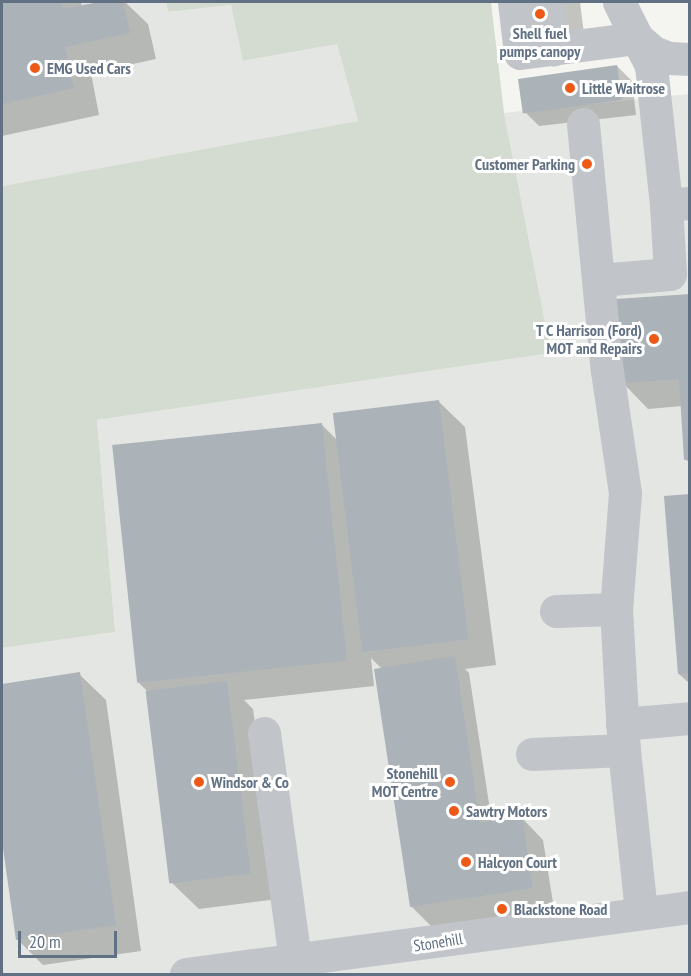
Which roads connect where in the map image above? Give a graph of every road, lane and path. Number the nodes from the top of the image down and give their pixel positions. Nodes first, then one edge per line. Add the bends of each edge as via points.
1 (499, 2) edge
2 (514, 2) edge
3 (531, 2) edge
4 (546, 2) edge
5 (562, 2) edge
6 (619, 2) edge
7 (545, 50) junction
8 (644, 52) junction
9 (690, 60) edge
10 (583, 123) dead end
11 (678, 204) edge
12 (680, 274) edge
13 (599, 280) junction
14 (616, 609) junction
15 (556, 611) dead end
16 (690, 718) edge
17 (264, 733) dead end
18 (623, 737) junction
19 (532, 754) dead end
20 (690, 907) edge
21 (641, 912) junction
22 (295, 960) junction
23 (376, 963) edge
24 (186, 975) edge

1 - 7 street via 506,56
2 - 7 street
3 - 7 street
4 - 7 street
5 - 7 street
6 - 8 street
7 - 8 street
8 - 9 street
8 - 11 street
10 - 13 street
11 - 12 street
12 - 13 street
13 - 14 street via 607,371 626,493
14 - 15 street
14 - 18 street
16 - 18 street
17 - 22 street
18 - 19 street
18 - 21 street
20 - 21 street, Stonehill
21 - 23 street, Stonehill
22 - 23 street, Stonehill
22 - 24 street, Stonehill

